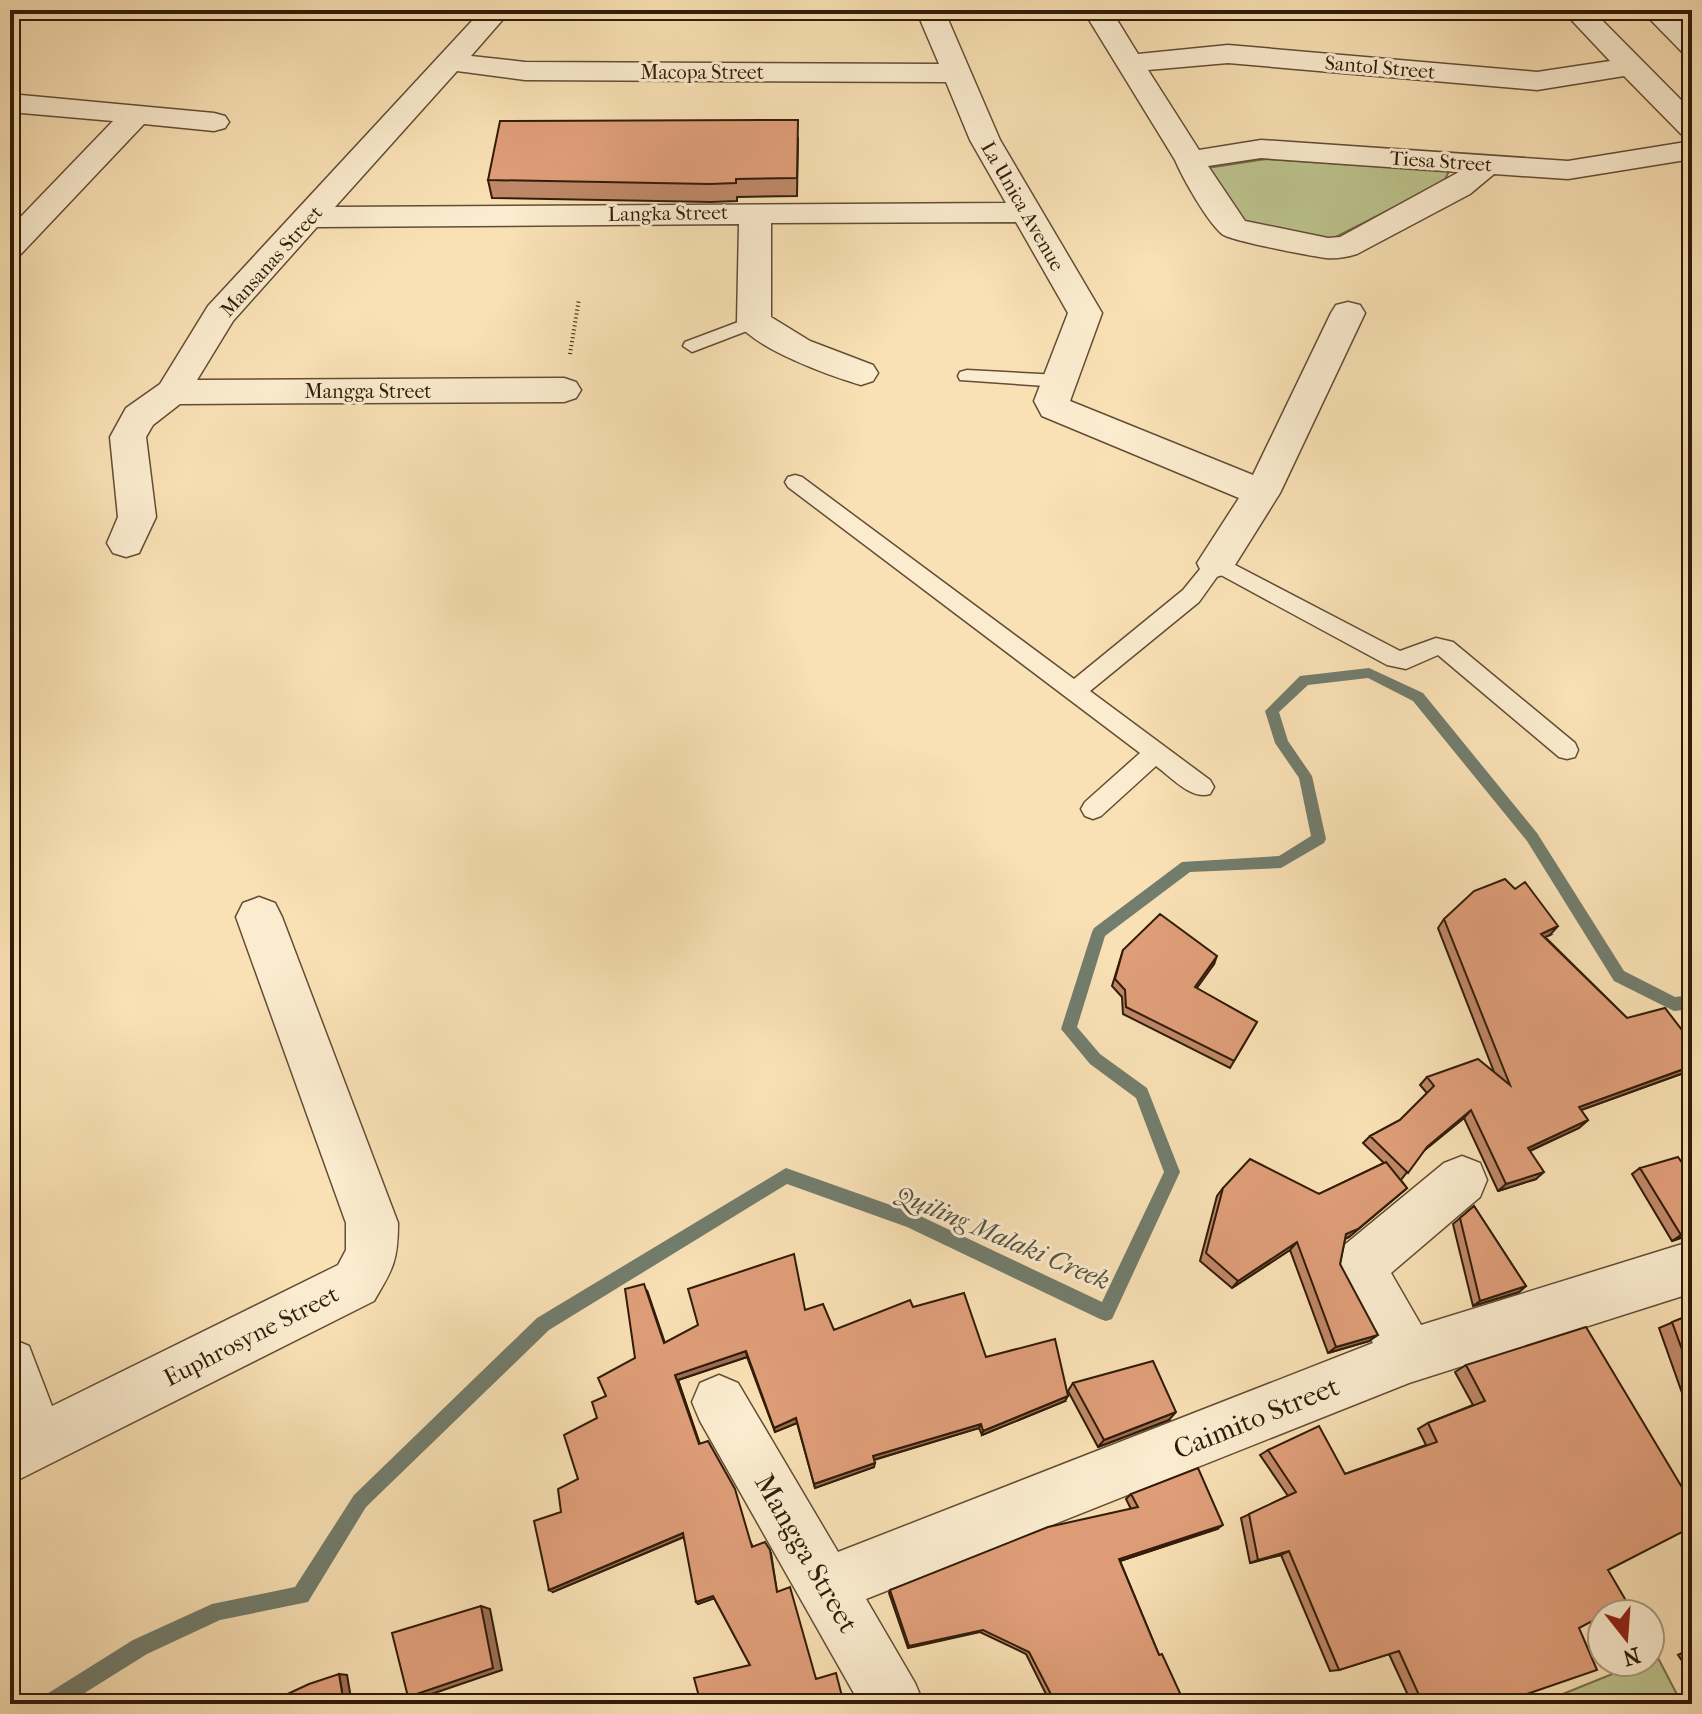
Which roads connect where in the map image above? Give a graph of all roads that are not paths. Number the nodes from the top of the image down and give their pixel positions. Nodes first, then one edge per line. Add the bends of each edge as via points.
1 (497, 10) edge
2 (930, 10) edge
3 (1097, 10) edge
4 (1576, 10) edge
5 (1655, 10) edge
6 (1692, 46) edge
7 (449, 62) junction
8 (1128, 64) junction
9 (1631, 66) junction
10 (954, 73) junction
11 (10, 103) edge
12 (134, 117) junction
13 (214, 122) dead end
14 (1692, 128) edge
15 (1692, 150) edge
16 (1190, 160) junction
17 (1488, 164) junction
18 (755, 212) junction
19 (1025, 212) junction
20 (311, 217) junction
21 (10, 247) edge
22 (1348, 313) dead end
23 (754, 322) junction
24 (692, 346) dead end
25 (861, 373) dead end
26 (967, 376) dead end
27 (564, 390) road end
28 (1056, 391) junction
29 (172, 392) junction
30 (795, 482) dead end
31 (1262, 493) junction
32 (126, 543) dead end
33 (1216, 563) junction
34 (1075, 690) junction
35 (1567, 750) dead end
36 (1156, 752) junction
37 (1202, 787) dead end
38 (1093, 809) dead end
39 (259, 917) dead end
40 (1462, 1180) dead end
41 (1692, 1267) edge
42 (1409, 1356) junction
43 (10, 1365) edge
44 (719, 1402) dead end
45 (23, 1450) edge
46 (827, 1586) junction
47 (894, 1704) edge

1 - 7 street, Mansanas Street
2 - 10 street, La Unica Avenue
3 - 8 street
4 - 9 street
5 - 6 street
7 - 10 street, Macopa Street via 525,71
7 - 20 street, Mansanas Street
8 - 9 street, Santol Street via 1228,54 1537,81
8 - 16 street
9 - 14 street
10 - 19 street, La Unica Avenue
11 - 12 street
12 - 13 street
12 - 21 street
15 - 17 street, Tiesa Street via 1568,170
16 - 17 street, Tiesa Street via 1261,149
16 - 17 street via 1234,228 1328,248 1346,247 1459,187
18 - 19 street, Langka Street
18 - 20 street, Langka Street
18 - 23 street
19 - 28 street, La Unica Avenue via 1085,313
20 - 29 street, Mansanas Street via 220,314
22 - 31 street
23 - 24 lane
23 - 25 street via 798,349
26 - 28 lane
27 - 29 street, Mangga Street
28 - 31 street via 1054,408 1062,413
29 - 32 street, Mansanas Street via 139,417 128,437 137,517
30 - 34 lane
31 - 33 street
33 - 34 lane via 1191,596
33 - 35 lane via 1395,659 1406,661 1436,646 1445,648
34 - 36 lane
36 - 37 lane
36 - 38 lane
39 - 45 street, Euphrosyne Street via 372,1223 372,1256 356,1283
40 - 42 street via 1360,1265
41 - 42 street, Caimito Street
42 - 46 street, Caimito Street
43 - 45 street
44 - 46 street, Mangga Street
46 - 47 street, Mangga Street

